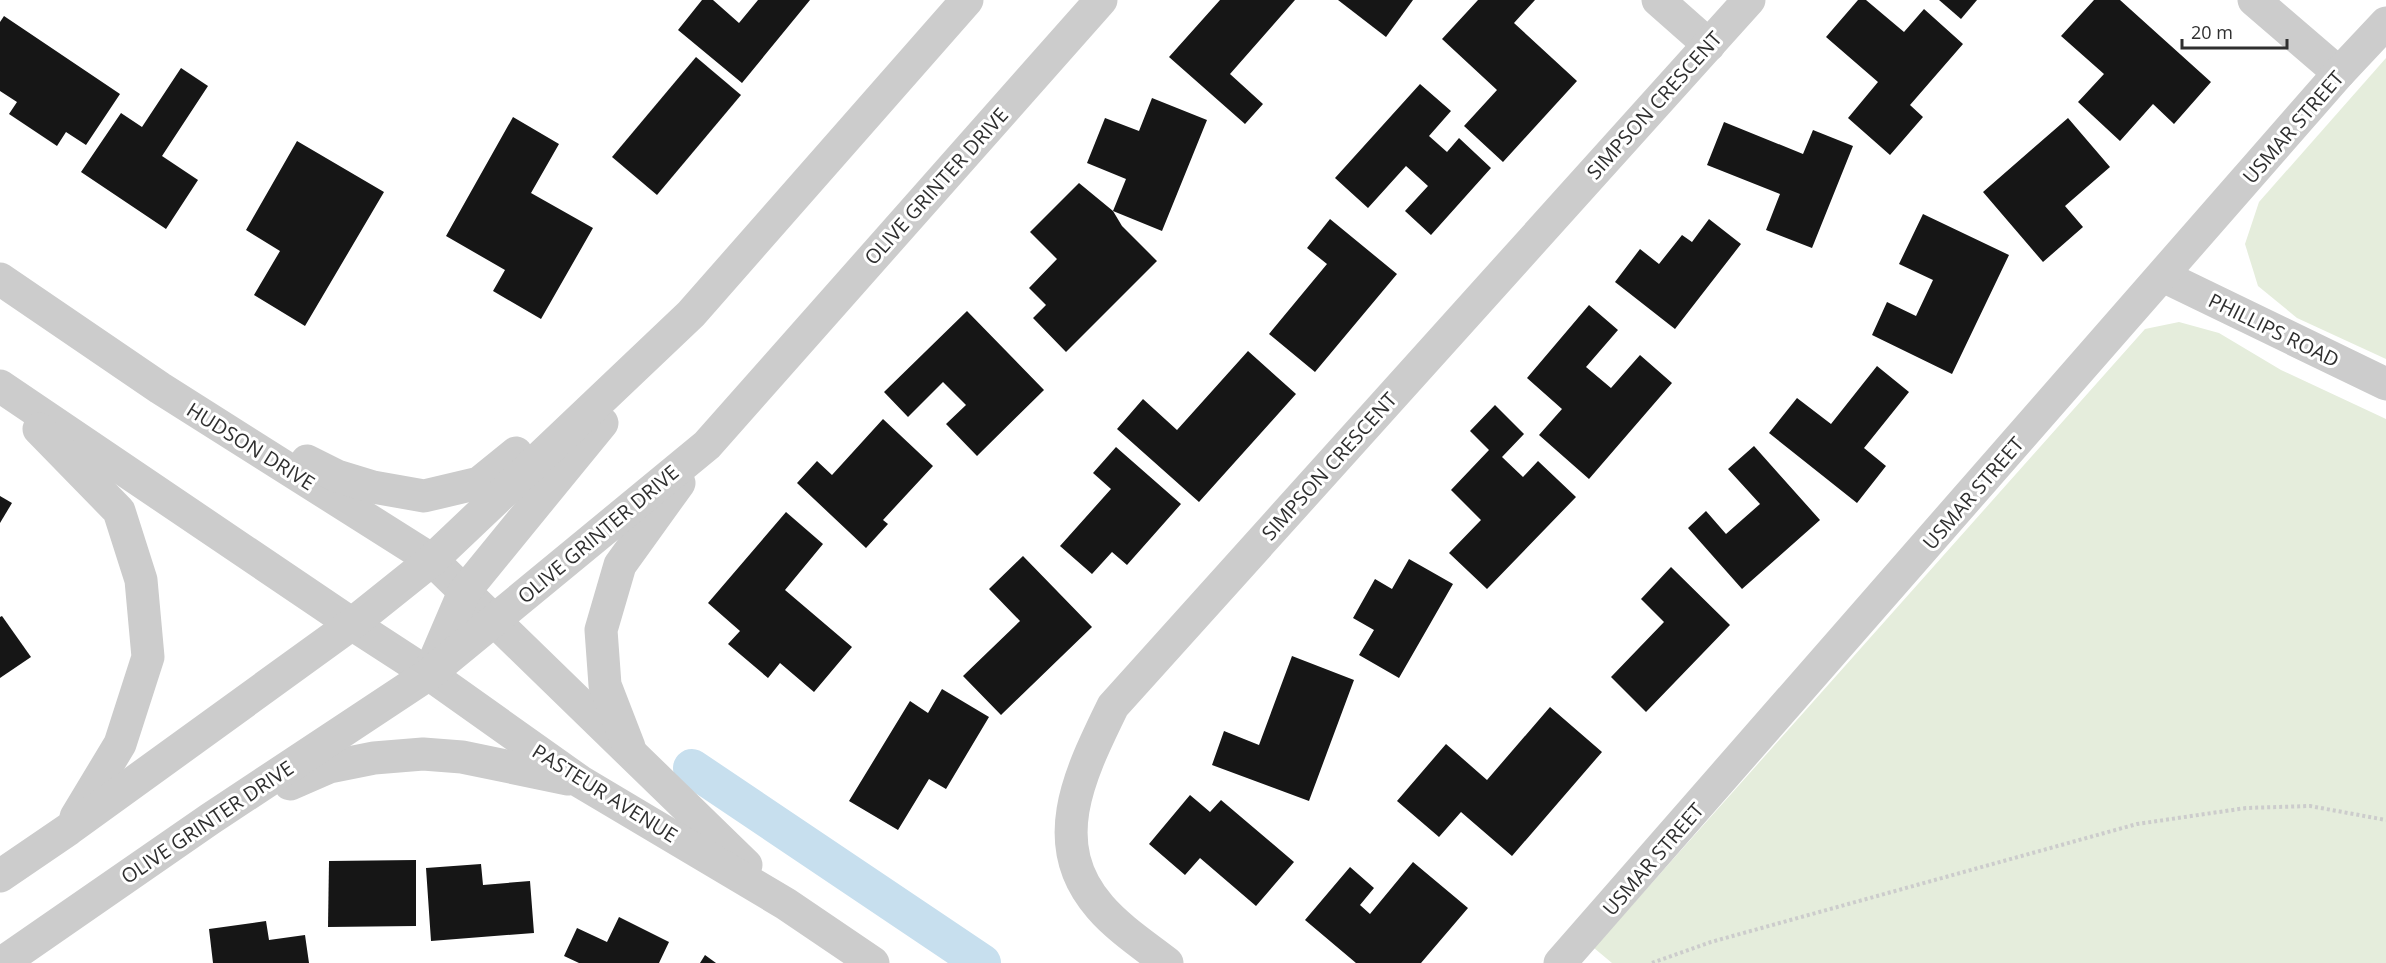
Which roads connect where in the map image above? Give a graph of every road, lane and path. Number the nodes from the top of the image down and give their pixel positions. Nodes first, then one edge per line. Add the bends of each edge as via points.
1 (967, 0) edge
2 (1101, 0) edge
3 (1658, 0) edge
4 (1749, 0) edge
5 (2254, 0) edge
6 (2386, 23) edge
7 (1709, 45) junction
8 (2339, 73) junction
9 (2163, 276) junction
10 (0, 279) edge
11 (691, 314) junction
12 (2386, 384) edge
13 (0, 387) edge
14 (160, 388) junction
15 (707, 445) junction
16 (432, 560) junction
17 (464, 592) junction
18 (493, 621) junction
19 (352, 624) junction
20 (429, 674) junction
21 (632, 756) junction
22 (581, 782) junction
23 (210, 819) junction
24 (2386, 819) edge
25 (69, 829) junction
26 (0, 876) edge
27 (786, 904) junction
28 (2, 963) edge
29 (873, 963) edge
30 (1167, 963) edge
31 (1560, 963) edge
32 (1652, 963) edge

1 - 11 street
2 - 15 street, OLIVE GRINTER DRIVE
3 - 7 street
4 - 7 street, SIMPSON CRESCENT
5 - 8 street
6 - 8 street, USMAR STREET
7 - 30 street, SIMPSON CRESCENT via 1113,706 1084,764 1070,816 1071,842 1079,879 1100,908
8 - 9 street, USMAR STREET
9 - 12 street, PHILLIPS ROAD
9 - 31 street, USMAR STREET
10 - 14 street, HUDSON DRIVE
11 - 14 street via 479,483 424,496 337,476
11 - 16 street
11 - 17 street
13 - 19 street
13 - 25 street via 119,511 141,580 148,657 120,744
14 - 16 street, HUDSON DRIVE
15 - 18 street, OLIVE GRINTER DRIVE
15 - 21 street via 620,565 601,630 605,685
16 - 17 street, HUDSON DRIVE
16 - 19 street
17 - 18 street, HUDSON DRIVE
17 - 20 street
18 - 20 street, OLIVE GRINTER DRIVE
18 - 21 street, PASTEUR AVENUE
19 - 20 street
19 - 25 street
20 - 22 street, PASTEUR AVENUE
20 - 23 street, OLIVE GRINTER DRIVE
21 - 27 street, PASTEUR AVENUE
22 - 23 street via 462,757 423,754 374,758 329,766
22 - 27 street, PASTEUR AVENUE
23 - 28 street, OLIVE GRINTER DRIVE
24 - 32 path via 2310,806 2246,808 2137,824 1711,942
25 - 26 street
27 - 29 street, PASTEUR AVENUE

